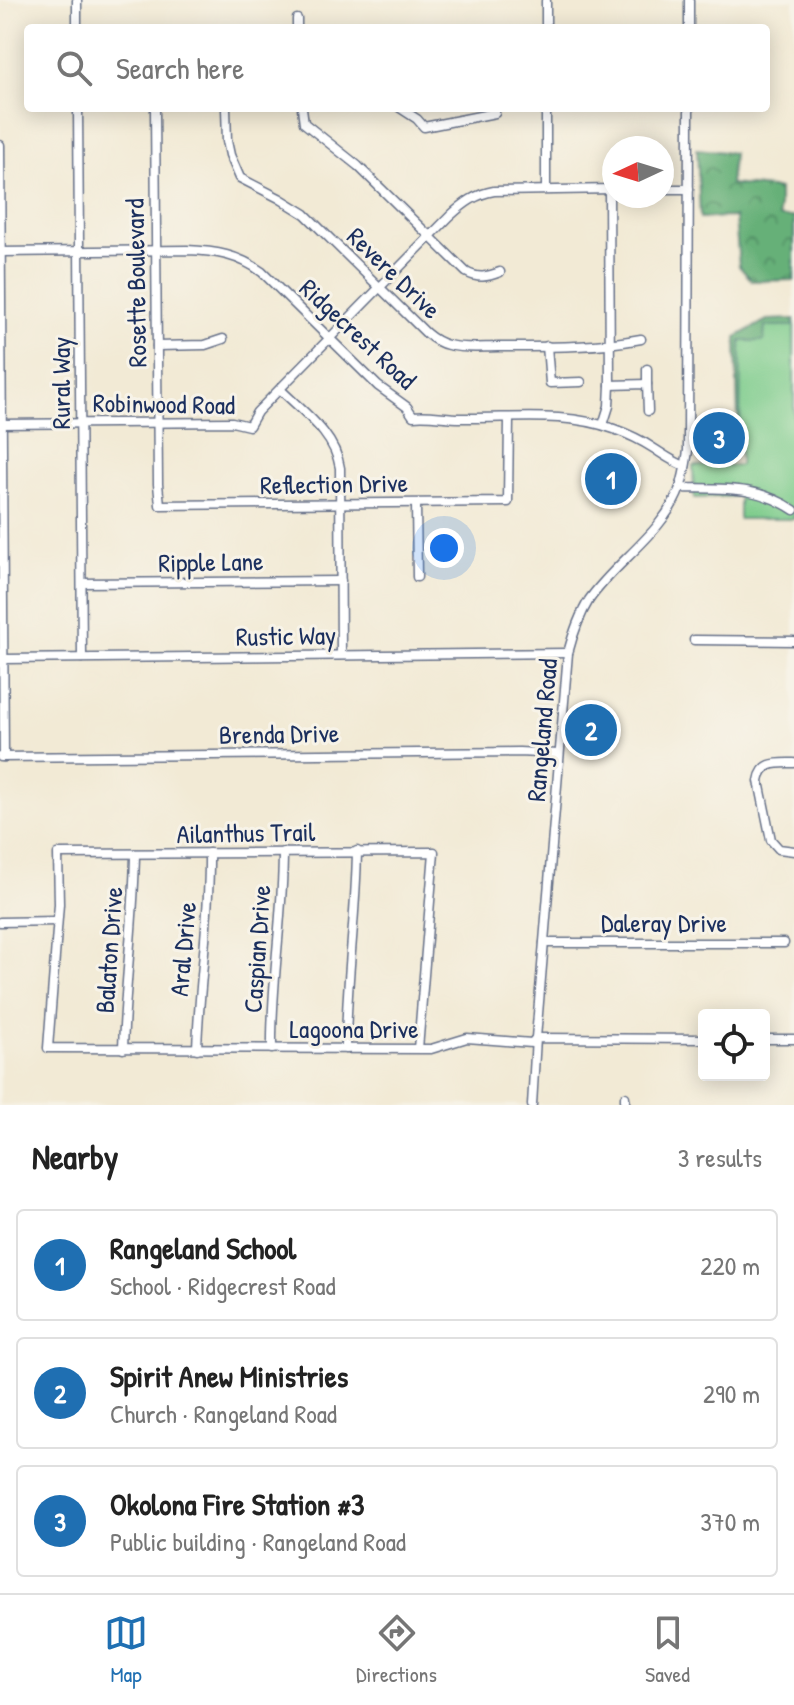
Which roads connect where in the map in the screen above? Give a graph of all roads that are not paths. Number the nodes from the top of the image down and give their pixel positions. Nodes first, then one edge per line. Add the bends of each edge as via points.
1 (77, 0) edge
2 (689, 0) edge
3 (546, 1) edge
4 (77, 24) edge
5 (546, 24) edge
6 (689, 24) edge
7 (78, 112) edge
8 (155, 112) edge
9 (226, 112) edge
10 (303, 112) edge
11 (406, 112) edge
12 (495, 112) edge
13 (546, 112) edge
14 (689, 112) edge
15 (0, 145) edge
16 (546, 189) junction
17 (602, 189) edge
18 (674, 189) edge
19 (689, 189) junction
20 (611, 208) edge
21 (430, 236) junction
22 (156, 250) junction
23 (80, 251) junction
24 (0, 252) edge
25 (500, 272) dead end
26 (380, 287) junction
27 (330, 338) junction
28 (223, 339) dead end
29 (641, 339) dead end
30 (609, 345) junction
31 (157, 346) junction
32 (547, 346) junction
33 (647, 369) dead end
34 (581, 382) dead end
35 (647, 384) junction
36 (610, 385) junction
37 (280, 389) junction
38 (648, 411) dead end
39 (509, 418) junction
40 (158, 423) junction
41 (1, 424) edge
42 (81, 424) junction
43 (603, 425) junction
44 (685, 466) junction
45 (680, 488) junction
46 (416, 504) junction
47 (160, 505) joint
48 (340, 505) junction
49 (794, 510) edge
50 (417, 577) dead end
51 (341, 581) junction
52 (82, 583) junction
53 (694, 640) dead end
54 (794, 641) edge
55 (568, 653) junction
56 (341, 655) junction
57 (82, 658) junction
58 (4, 659) junction
59 (559, 754) junction
60 (2, 757) edge
61 (794, 763) edge
62 (357, 851) junction
63 (794, 851) edge
64 (283, 852) junction
65 (209, 853) junction
66 (135, 854) junction
67 (57, 921) junction
68 (0, 922) edge
69 (544, 943) junction
70 (784, 943) dead end
71 (536, 1038) junction
72 (698, 1039) edge
73 (770, 1039) edge
74 (794, 1039) edge
75 (123, 1049) junction
76 (197, 1049) junction
77 (272, 1049) junction
78 (346, 1049) junction
79 (418, 1049) junction
80 (532, 1105) edge

1 - 4 street
2 - 6 street
3 - 5 street
7 - 23 street, Rural Way
8 - 22 street, Rosette Boulevard
9 - 26 street, Revere Drive via 227,141 240,178 305,214
10 - 21 street via 304,123 358,166
11 - 12 street via 424,127
13 - 16 street
14 - 19 street, Rangeland Road
15 - 24 street
16 - 17 street, Robinwood Road
16 - 21 street, Robinwood Road via 481,194
18 - 19 street
19 - 44 street, Rangeland Road
20 - 30 street
21 - 25 street via 473,276
21 - 26 street, Robinwood Road
22 - 23 street, Ridgecrest Road
22 - 27 street, Ridgecrest Road via 215,251 246,261
22 - 31 street, Rosette Boulevard
23 - 24 street, Ridgecrest Road
23 - 42 street, Rural Way
24 - 41 street
26 - 27 street, Robinwood Road
26 - 32 street, Revere Drive via 426,333 445,344
27 - 37 street, Robinwood Road
27 - 39 street, Ridgecrest Road via 413,416
28 - 31 street via 205,345
29 - 30 street, Revere Drive
30 - 32 street, Revere Drive
30 - 36 street
31 - 40 street, Rosette Boulevard
32 - 34 street via 550,383
33 - 35 street
35 - 36 street
35 - 38 street
36 - 43 street
37 - 40 street, Robinwood Road via 249,426
37 - 48 street via 333,445
39 - 43 street, Ridgecrest Road
39 - 46 street, Reflection Drive via 508,502
40 - 42 street, Robinwood Road
40 - 47 street, Rosette Boulevard
41 - 42 street, Robinwood Road
41 - 58 street
42 - 52 street, Rural Way
43 - 44 street, Ridgecrest Road
44 - 45 street, Rangeland Road
45 - 49 street via 742,490
45 - 55 street, Rangeland Road via 655,528 589,601
46 - 48 street, Reflection Drive
46 - 50 street
47 - 48 street, Reflection Drive
48 - 51 street
51 - 52 street, Ripple Lane
51 - 56 street
52 - 57 street, Rural Way
53 - 54 street
55 - 56 street, Rustic Way
55 - 59 street, Rangeland Road
56 - 57 street, Rustic Way
57 - 58 street, Rustic Way
58 - 60 street
59 - 60 street, Brenda Drive
59 - 69 street, Rangeland Road
61 - 63 street via 766,766 759,781 771,840 779,849
62 - 64 street, Ailanthus Trail
62 - 78 street
62 - 79 street, Ailanthus Trail via 434,852
64 - 65 street, Ailanthus Trail
64 - 77 street, Caspian Drive
65 - 66 street, Ailanthus Trail
65 - 76 street, Aral Drive
66 - 67 street, Ailanthus Trail via 58,854
66 - 75 street, Balaton Drive
67 - 68 street
67 - 75 street, Lagoona Drive via 48,1048
69 - 70 street, Daleray Drive
69 - 71 street, Rangeland Road
71 - 72 street, Lagoona Drive
71 - 79 street, Lagoona Drive via 532,1043 467,1038
71 - 80 street, Rangeland Road
73 - 74 street
75 - 76 street, Lagoona Drive
76 - 77 street, Lagoona Drive
77 - 78 street, Lagoona Drive
78 - 79 street, Lagoona Drive

